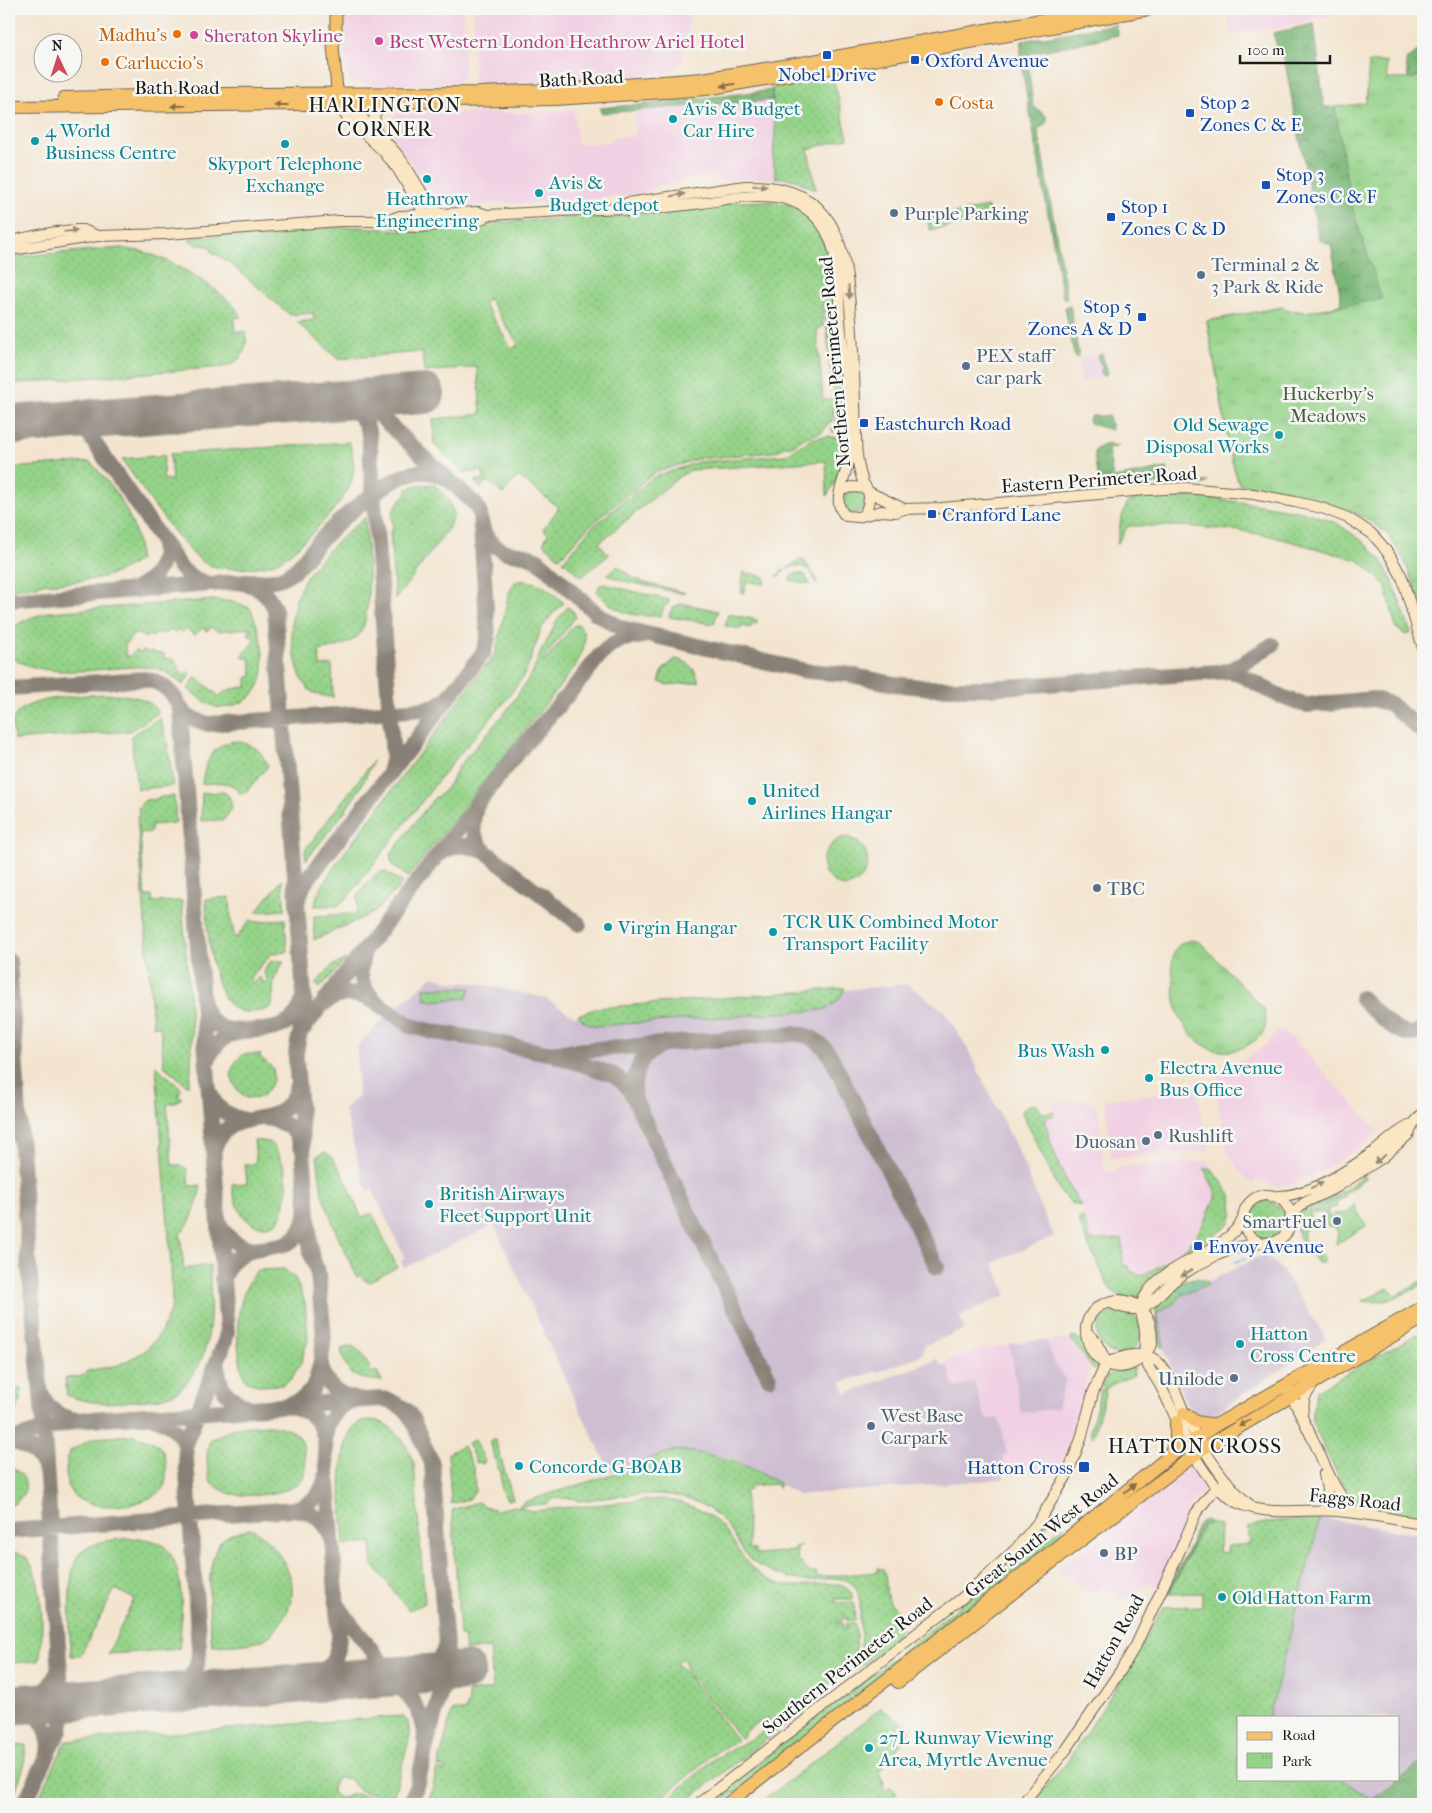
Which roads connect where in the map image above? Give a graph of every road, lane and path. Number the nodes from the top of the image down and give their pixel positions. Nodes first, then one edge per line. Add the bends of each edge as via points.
1 (336, 9) edge
2 (1103, 9) edge
3 (1149, 9) edge
4 (336, 33) junction
5 (335, 73) junction
6 (317, 94) junction
7 (342, 98) junction
8 (9, 99) edge
9 (385, 103) junction
10 (9, 107) edge
11 (376, 131) junction
12 (414, 195) junction
13 (425, 196) junction
14 (619, 208) junction
15 (400, 216) junction
16 (426, 216) junction
17 (442, 219) junction
18 (386, 220) junction
19 (420, 227) junction
20 (9, 245) edge
21 (841, 490) junction
22 (867, 490) junction
23 (904, 510) junction
24 (865, 514) junction
25 (1423, 648) edge
26 (1423, 1113) edge
27 (1413, 1124) junction
28 (1270, 1196) junction
29 (1243, 1219) junction
30 (1290, 1221) junction
31 (1264, 1243) junction
32 (1423, 1307) edge
33 (1141, 1308) junction
34 (1423, 1318) edge
35 (1144, 1354) junction
36 (1106, 1363) junction
37 (1315, 1382) junction
38 (1287, 1394) junction
39 (1302, 1414) junction
40 (1180, 1418) junction
41 (1216, 1425) junction
42 (1195, 1444) junction
43 (1167, 1458) junction
44 (1223, 1484) junction
45 (1334, 1485) junction
46 (1329, 1510) junction
47 (1356, 1513) junction
48 (1423, 1524) edge
49 (698, 1804) edge
50 (727, 1804) edge
51 (741, 1804) edge
52 (1022, 1804) edge

1 - 4 main road
2 - 7 highway, Bath Road via 702,79 528,91
3 -> 9 highway, Bath Road via 706,89 555,99
4 - 5 main road via 333,46
4 - 7 main road via 340,43
5 - 6 main road
5 - 7 main road
6 - 7 highway, Bath Road
6 - 8 highway, Bath Road
7 - 9 highway, Bath Road
7 -> 10 highway, Bath Road
7 - 11 street
7 - 12 street via 346,116 384,151
9 - 11 street via 374,114
11 - 13 street via 399,157
12 - 15 street
12 - 16 street
13 - 16 street
13 - 17 street
14 - 17 street, Northern Perimeter Road via 488,215 480,220
14 - 21 street, Northern Perimeter Road via 627,211 769,196 800,205 822,224 832,243 835,260 846,398 848,458
14 -> 22 street, Northern Perimeter Road via 628,203 690,193 762,186 796,194 825,214 841,244 847,270 857,451 859,470
15 - 16 street, Northern Perimeter Road
15 - 18 street, Northern Perimeter Road
16 - 17 street
16 - 19 street
17 - 19 street, Northern Perimeter Road
18 - 19 street, Northern Perimeter Road via 399,226
18 - 20 street, Northern Perimeter Road via 97,236 18,249
21 - 22 street via 852,486
21 - 24 street via 838,502 843,514 853,518
22 - 23 street
22 - 24 street
23 - 24 street
23 - 25 street, Eastern Perimeter Road via 1186,488 1252,494 1322,508 1359,525 1390,556 1402,577
26 - 27 street
28 -> 27 street via 1293,1195 1335,1177
27 -> 30 street via 1409,1134 1382,1158 1304,1203
28 - 29 street via 1253,1200
28 - 30 street via 1285,1205
29 - 31 street via 1250,1236
29 - 33 street via 1228,1237 1162,1278 1145,1297
30 - 31 street via 1280,1239
31 -> 33 street via 1234,1248 1206,1262 1174,1281 1152,1303
32 - 38 highway, Great South West Road
33 - 35 street via 1149,1316 1152,1336 1152,1345
33 - 36 street via 1130,1309 1108,1301 1099,1306 1088,1321 1086,1331 1095,1340
34 - 37 highway, Great South West Road
35 - 36 street
35 - 40 street, Faggs Road via 1162,1367
36 - 49 street, Southern Perimeter Road via 1066,1477 1039,1521 1015,1550 962,1598
37 - 38 highway, Great South West Road
37 - 39 street via 1305,1397
38 - 39 street
38 - 41 highway, Great South West Road
38 -> 42 highway, Great South West Road
38 - 46 street via 1325,1477
39 - 45 street
40 - 41 highway
40 - 42 street, Faggs Road
40 - 43 highway via 1173,1450
41 - 42 highway, Great South West Road
42 - 43 highway, Great South West Road
42 - 44 street, Faggs Road
42 - 51 highway, Great South West Road via 1055,1560
50 -> 43 highway, Great South West Road via 1058,1547
44 - 46 street, Faggs Road via 1230,1498 1238,1504 1274,1511
44 - 52 street, Hatton Road via 1192,1519 1173,1566 1124,1665 1070,1744
45 - 46 street
45 - 47 street
46 - 47 street, Faggs Road
47 - 48 street, Faggs Road

